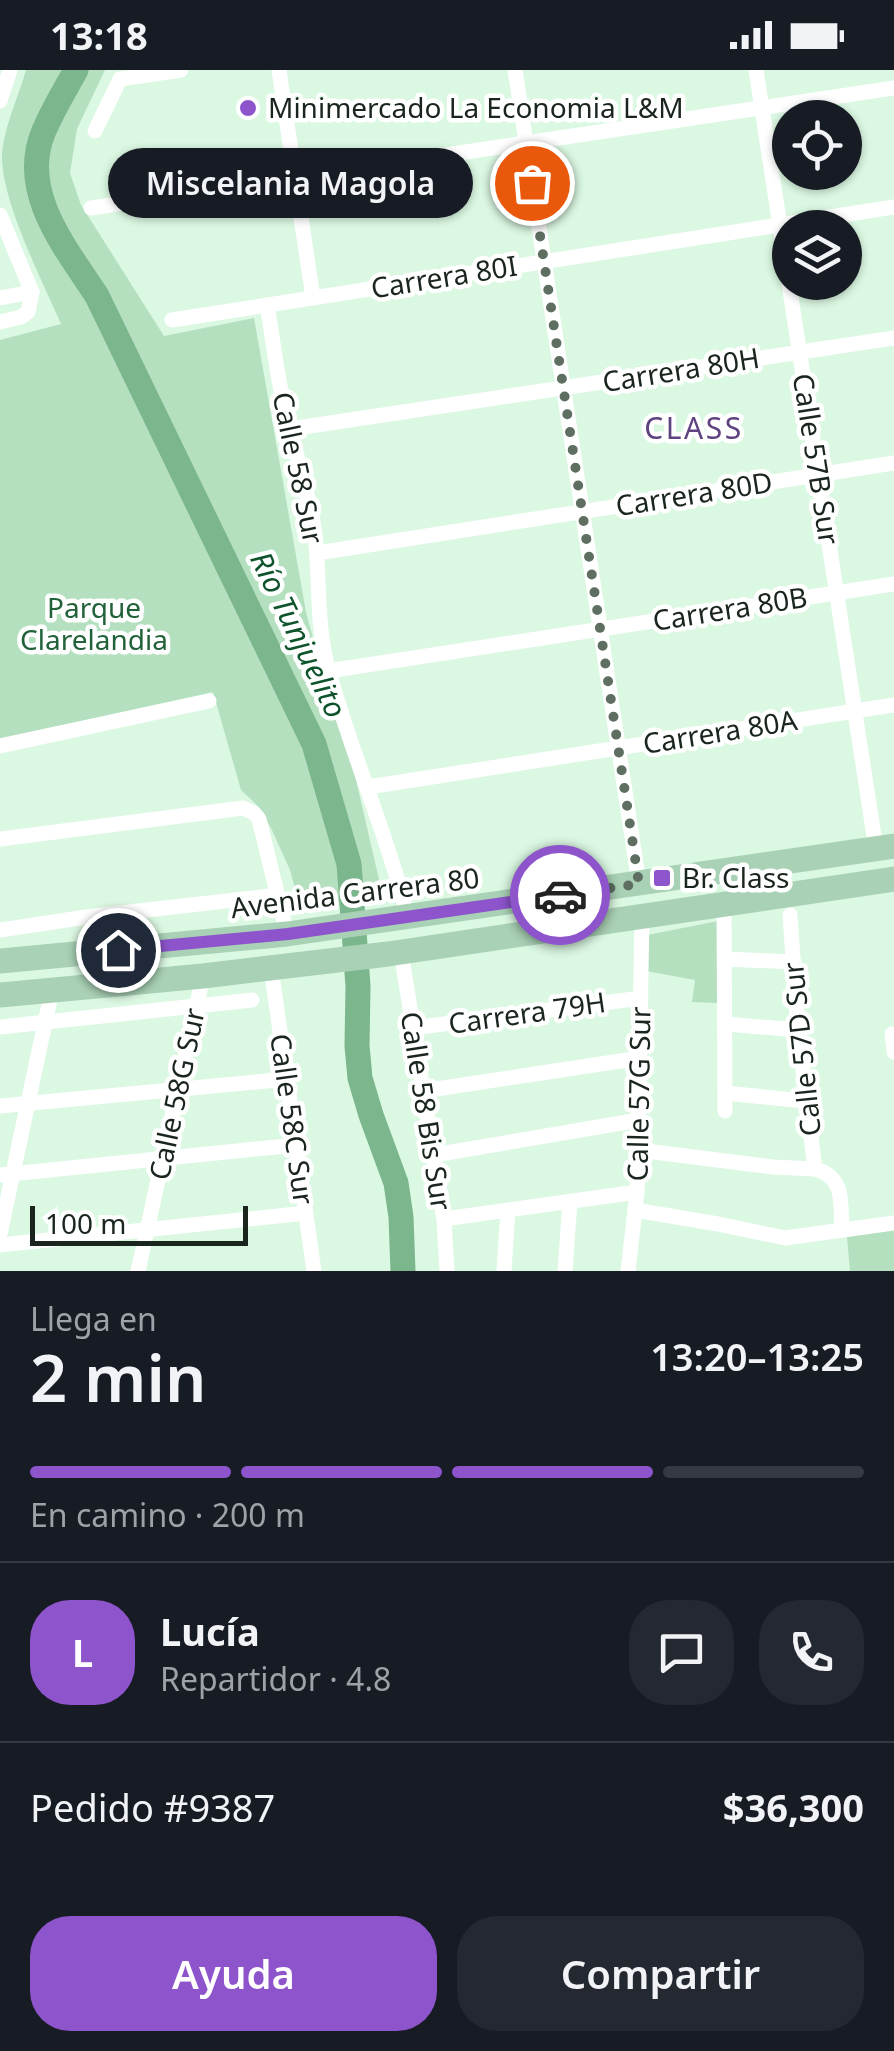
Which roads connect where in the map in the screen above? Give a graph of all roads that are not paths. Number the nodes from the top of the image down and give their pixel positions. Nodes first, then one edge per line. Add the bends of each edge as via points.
1 (10, 70) edge
2 (181, 70) edge
3 (279, 70) edge
4 (515, 70) edge
5 (756, 70) edge
6 (894, 88) edge
7 (0, 101) edge
8 (762, 108) junction
9 (95, 131) dead end
10 (526, 143) junction
11 (295, 178) junction
12 (894, 207) edge
13 (92, 208) dead end
14 (778, 210) edge
15 (862, 212) edge
16 (0, 215) edge
17 (772, 226) edge
18 (544, 262) junction
19 (32, 292) junction
20 (0, 298) edge
21 (313, 298) junction
22 (792, 300) edge
23 (267, 305) junction
24 (172, 320) dead end
25 (0, 322) edge
26 (894, 338) edge
27 (800, 352) junction
28 (564, 387) junction
29 (290, 429) junction
30 (894, 463) edge
31 (818, 475) junction
32 (582, 512) junction
33 (317, 553) junction
34 (894, 584) edge
35 (837, 593) junction
36 (600, 629) junction
37 (328, 671) junction
38 (209, 701) dead end
39 (894, 704) edge
40 (855, 711) junction
41 (0, 746) edge
42 (618, 748) junction
43 (368, 788) junction
44 (0, 840) edge
45 (885, 847) edge
46 (894, 879) edge
47 (639, 884) junction
48 (278, 894) junction
49 (724, 904) junction
50 (790, 915) dead end
51 (642, 916) junction
52 (395, 920) junction
53 (0, 930) edge
54 (288, 934) junction
55 (394, 953) junction
56 (1, 955) edge
57 (724, 959) junction
58 (794, 962) junction
59 (270, 968) junction
60 (203, 976) junction
61 (52, 990) junction
62 (0, 994) edge
63 (641, 998) junction
64 (252, 1000) dead end
65 (196, 1006) junction
66 (44, 1022) junction
67 (725, 1024) junction
68 (0, 1027) edge
69 (413, 1028) junction
70 (798, 1030) junction
71 (892, 1034) dead end
72 (894, 1052) edge
73 (640, 1058) junction
74 (286, 1080) junction
75 (178, 1090) junction
76 (423, 1091) junction
77 (725, 1093) junction
78 (806, 1101) junction
79 (28, 1104) junction
80 (0, 1106) edge
81 (725, 1111) dead end
82 (639, 1120) junction
83 (296, 1144) junction
84 (638, 1150) junction
85 (434, 1155) junction
86 (163, 1158) junction
87 (815, 1169) junction
88 (6, 1174) edge
89 (637, 1192) junction
90 (570, 1201) junction
91 (508, 1210) junction
92 (635, 1210) junction
93 (306, 1213) junction
94 (444, 1219) junction
95 (894, 1223) edge
96 (147, 1230) junction
97 (842, 1230) junction
98 (0, 1234) edge
99 (0, 1246) edge
100 (138, 1271) edge
101 (314, 1271) edge
102 (447, 1271) edge
103 (504, 1271) edge
104 (565, 1271) edge
105 (628, 1271) edge

1 - 7 street
2 - 9 street via 120,79
3 - 11 street
4 - 10 street
5 - 8 street, Calle 57B Sur
6 - 8 street
8 - 10 street
8 - 14 street, Calle 57B Sur
10 - 11 street
10 - 18 street
11 - 13 street
11 - 21 street
12 - 15 street, Carrera 80I
16 - 19 street
17 - 18 street, Carrera 80I
18 - 21 street, Carrera 80I
18 - 28 street
19 - 20 street
19 - 25 street via 28,312
21 - 23 street, Carrera 80I
22 - 27 street, Calle 57B Sur
23 - 24 street, Carrera 80I
23 - 29 street, Calle 58 Sur
26 - 27 street, Carrera 80H
27 - 28 street, Carrera 80H
27 - 31 street, Calle 57B Sur
28 - 29 street, Carrera 80H
28 - 32 street
29 - 33 street, Calle 58 Sur
30 - 31 street, Carrera 80D
31 - 32 street, Carrera 80D
31 - 35 street, Calle 57B Sur
32 - 33 street, Carrera 80D
32 - 36 street
33 - 37 street, Calle 58 Sur
34 - 35 street, Carrera 80B
35 - 36 street, Carrera 80B
35 - 40 street, Calle 57B Sur
36 - 37 street, Carrera 80B
36 - 42 street
37 - 43 street, Calle 58 Sur
38 - 41 street
39 - 40 street, Carrera 80A
40 - 42 street, Carrera 80A
40 - 45 street, Calle 57B Sur
42 - 43 street, Carrera 80A
42 - 47 street
43 - 52 street, Calle 58 Sur
44 - 48 street via 243,808 259,819
45 - 47 main road, Avenida Carrera 80
46 - 49 main road
47 - 52 main road, Avenida Carrera 80
48 - 53 street
48 - 54 street
49 - 51 main road
49 - 57 street
50 - 58 street, Calle 57D Sur
51 - 55 main road
51 - 63 street, Calle 57G Sur
52 - 54 main road, Avenida Carrera 80
54 - 56 main road, Avenida Carrera 80
55 - 59 main road
55 - 69 street, Calle 58 Bis Sur
57 - 58 street
57 - 67 street
58 - 70 street, Calle 57D Sur
59 - 60 main road
59 - 74 street, Calle 58C Sur
60 - 61 main road
60 - 65 street, Calle 58G Sur
61 - 62 main road
61 - 66 street
63 - 69 street, Carrera 79H
63 - 73 street, Calle 57G Sur
64 - 65 street
65 - 66 street
65 - 75 street, Calle 58G Sur
66 - 68 street
66 - 79 street
67 - 70 street
67 - 77 street
69 - 76 street, Calle 58 Bis Sur
70 - 78 street, Calle 57D Sur
71 - 72 street
73 - 76 street
73 - 82 street, Calle 57G Sur
74 - 75 street
74 - 83 street, Calle 58C Sur
75 - 79 street
75 - 86 street, Calle 58G Sur
76 - 85 street, Calle 58 Bis Sur
77 - 78 street
77 - 81 street
78 - 87 street, Calle 57D Sur
79 - 80 street
79 - 88 street
82 - 84 street, Calle 57G Sur
82 - 85 street
83 - 86 street
83 - 93 street, Calle 58C Sur
84 - 87 street
84 - 89 street, Calle 57G Sur
85 - 94 street, Calle 58 Bis Sur
86 - 88 street
86 - 96 street, Calle 58G Sur
87 - 97 street, Calle 57D Sur via 838,1184
88 - 98 street
89 - 90 street
89 - 92 street, Calle 57G Sur
90 - 91 street
90 - 104 street
91 - 94 street
91 - 103 street
92 - 97 street via 785,1238
92 - 105 street, Calle 57G Sur
93 - 96 street
93 - 101 street, Calle 58C Sur
94 - 102 street, Calle 58 Bis Sur
95 - 97 street
96 - 99 street
96 - 100 street, Calle 58G Sur

